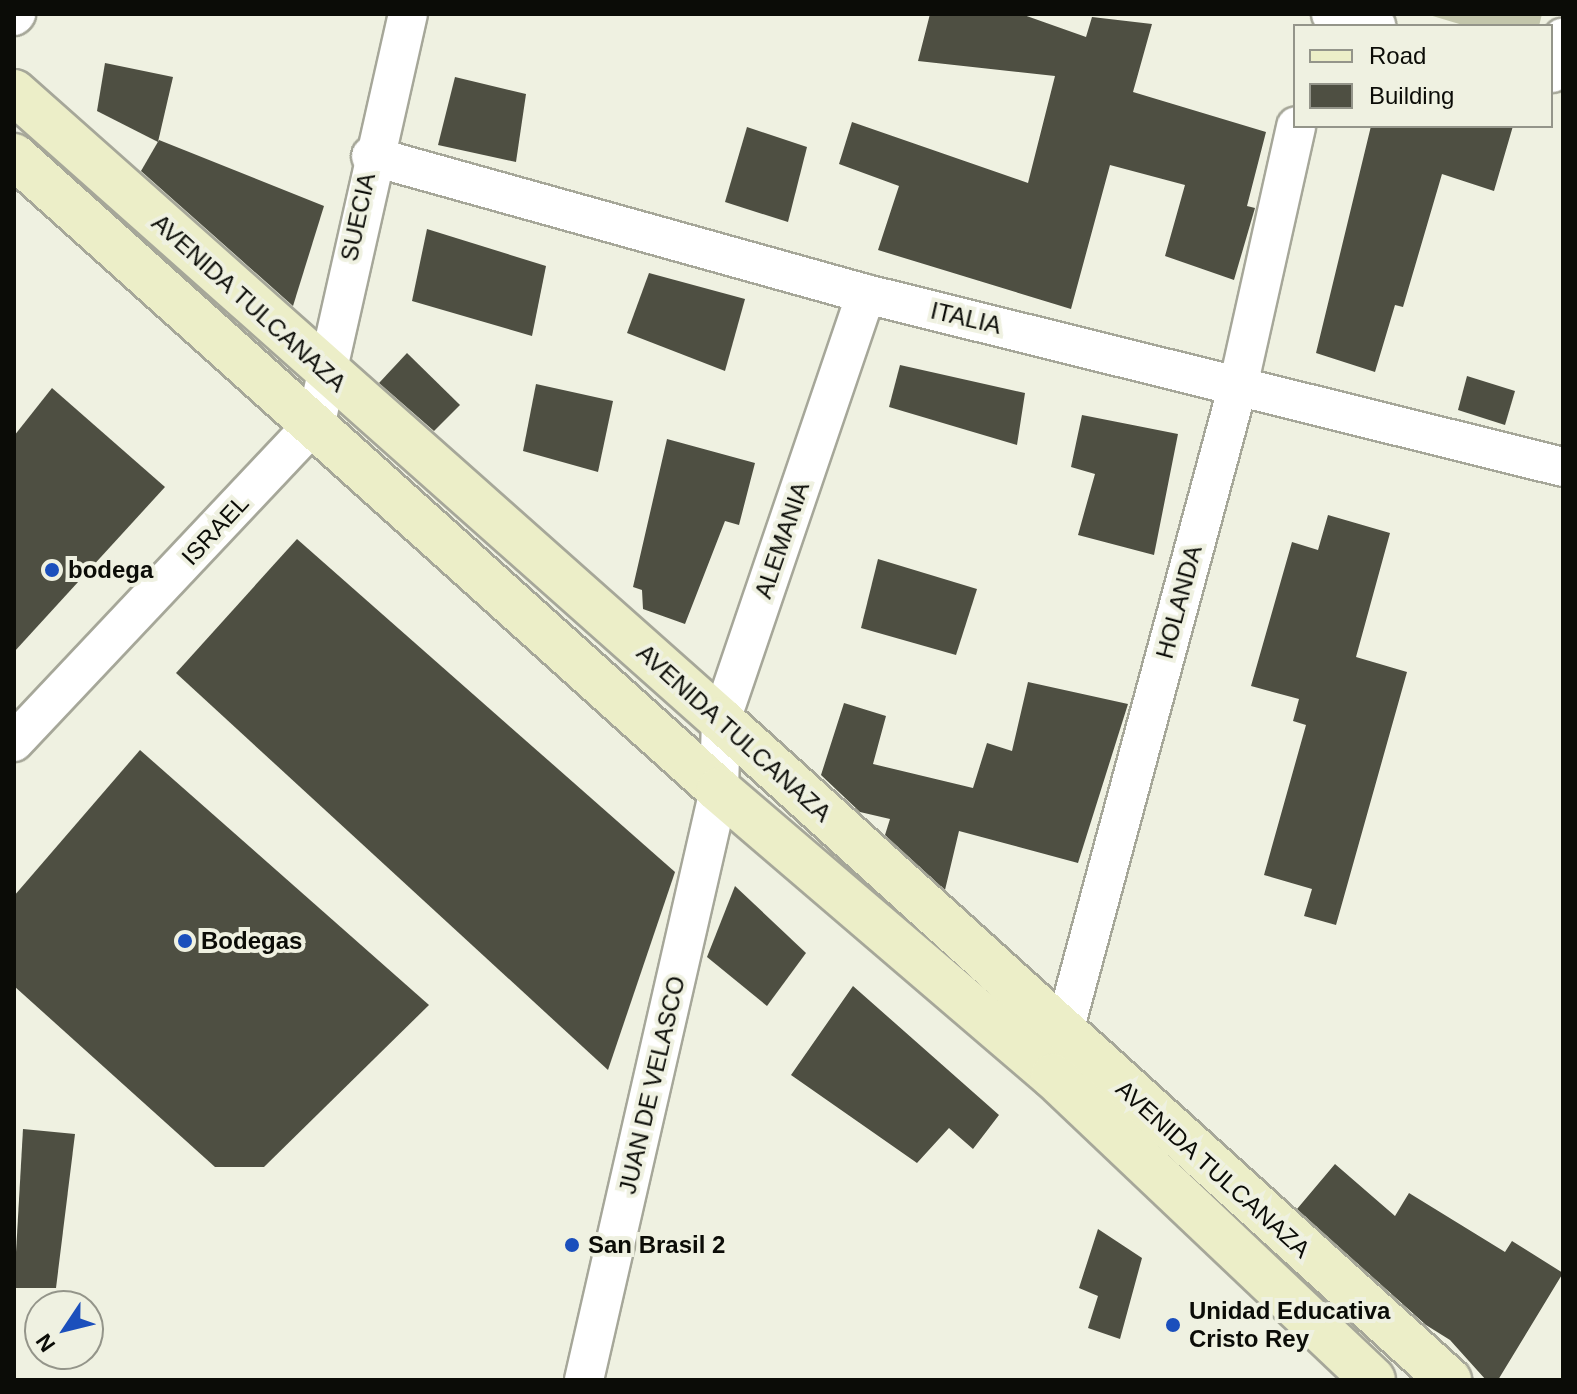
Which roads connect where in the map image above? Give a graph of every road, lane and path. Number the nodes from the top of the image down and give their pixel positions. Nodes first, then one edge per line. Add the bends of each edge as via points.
1 (408, 14) edge
2 (1331, 14) edge
3 (1368, 24) edge
4 (1563, 38) edge
5 (1553, 70) edge
6 (14, 92) edge
7 (1296, 128) edge
8 (14, 156) edge
9 (371, 156) junction
10 (866, 294) junction
11 (325, 372) junction
12 (1239, 382) junction
13 (316, 422) junction
14 (1563, 467) edge
15 (721, 720) junction
16 (14, 742) edge
17 (719, 790) junction
18 (1062, 1033) junction
19 (1053, 1076) junction
20 (584, 1380) edge
21 (1373, 1380) edge
22 (1449, 1380) edge

1 - 9 street, SUECIA
2 - 3 street
4 - 5 street
6 - 11 street, AVENIDA TULCANAZA
7 - 12 street, HOLANDA
8 - 13 street, AVENIDA TULCANAZA
9 - 10 street, ITALIA
9 - 11 street, SUECIA
10 - 12 street, ITALIA
10 - 15 street, ALEMANIA
11 - 13 street, SUECIA
11 - 15 street, AVENIDA TULCANAZA
12 - 14 street, ITALIA
12 - 18 street, HOLANDA
13 - 16 street, ISRAEL
13 - 17 street, AVENIDA TULCANAZA
15 - 17 street, ALEMANIA
15 - 18 street, AVENIDA TULCANAZA
17 - 19 street, AVENIDA TULCANAZA
17 - 20 street, JUAN DE VELASCO
18 - 19 street, HOLANDA
18 - 22 street, AVENIDA TULCANAZA
19 - 21 street, AVENIDA TULCANAZA

